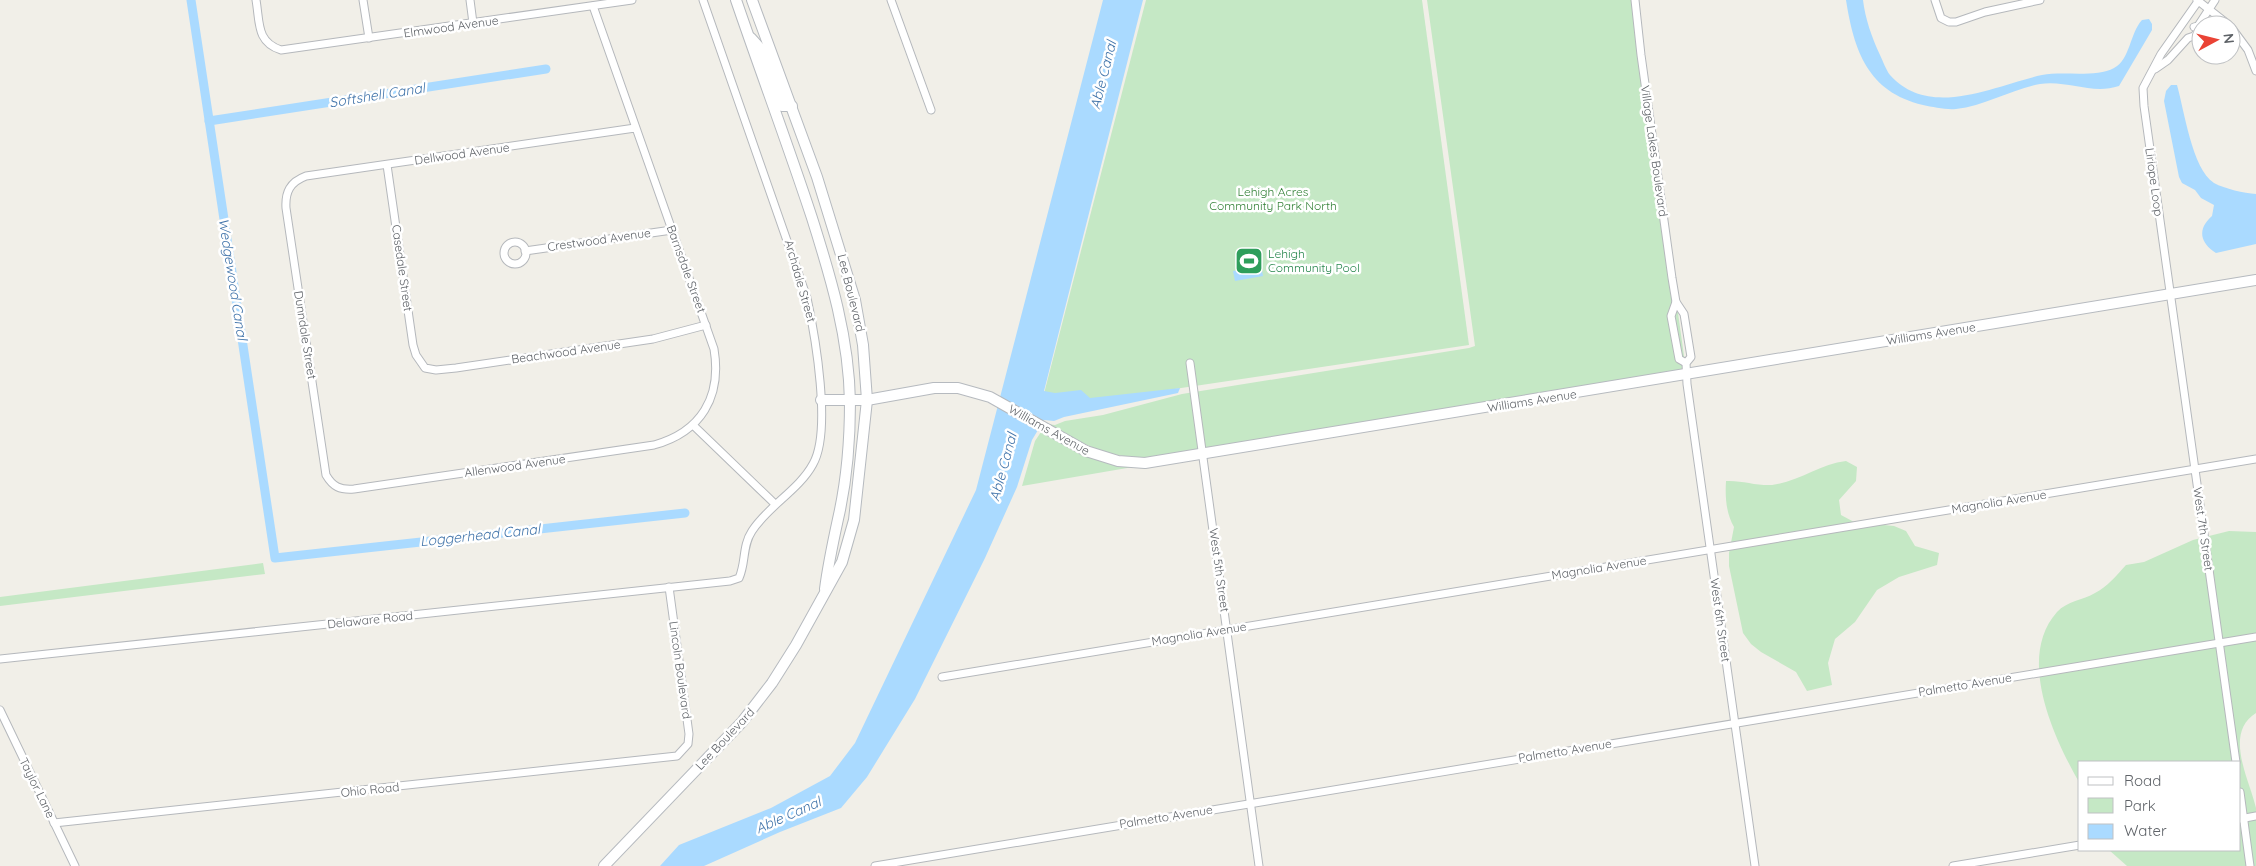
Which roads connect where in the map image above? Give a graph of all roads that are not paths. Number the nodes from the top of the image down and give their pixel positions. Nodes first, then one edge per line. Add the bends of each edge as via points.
1 (256, 0) edge
2 (363, 0) edge
3 (470, 0) edge
4 (578, 0) edge
5 (632, 0) edge
6 (703, 0) edge
7 (736, 0) edge
8 (752, 0) edge
9 (890, 0) edge
10 (1635, 0) edge
11 (1935, 0) edge
12 (2040, 0) edge
13 (2198, 0) edge
14 (2215, 0) edge
15 (593, 6) junction
16 (579, 8) junction
17 (2210, 9) junction
18 (2217, 15) edge
19 (474, 23) junction
20 (748, 36) junction
21 (369, 38) junction
22 (2241, 41) edge
23 (2170, 42) junction
24 (2179, 48) junction
25 (2152, 71) junction
26 (2256, 71) edge
27 (792, 106) junction
28 (931, 110) dead end
29 (635, 128) junction
30 (387, 165) junction
31 (290, 185) joint
32 (672, 230) junction
33 (526, 251) dead end
34 (2256, 280) edge
35 (2169, 295) junction
36 (1676, 302) junction
37 (706, 325) junction
38 (1686, 363) junction
39 (1190, 364) dead end
40 (425, 368) joint
41 (1688, 374) junction
42 (821, 400) junction
43 (850, 400) junction
44 (867, 400) junction
45 (694, 426) junction
46 (1202, 455) junction
47 (2256, 459) edge
48 (2194, 469) junction
49 (331, 484) joint
50 (775, 504) junction
51 (1710, 549) junction
52 (739, 578) joint
53 (669, 587) junction
54 (824, 595) junction
55 (1227, 629) junction
56 (2256, 637) edge
57 (2219, 643) junction
58 (0, 659) edge
59 (942, 677) dead end
60 (0, 710) edge
61 (1735, 723) junction
62 (684, 751) joint
63 (2236, 761) edge
64 (1251, 804) junction
65 (2241, 805) edge
66 (2256, 816) edge
67 (2242, 818) edge
68 (54, 823) junction
69 (2078, 845) edge
70 (75, 866) edge
71 (604, 866) edge
72 (875, 866) edge
73 (1260, 866) edge
74 (1755, 866) edge
75 (1953, 866) edge
76 (2250, 866) edge

1 - 21 street, Elmwood Avenue via 260,28 270,47 294,50
2 - 21 street
3 - 19 street
4 - 16 street
5 - 15 street, Elmwood Avenue
6 - 42 street, Archdale Street via 807,298
7 - 20 main road, Lee Boulevard
8 - 27 main road, Lee Boulevard
9 - 28 street
10 - 36 street, Village Lakes Boulevard
11 - 12 street via 1941,18 1956,22
13 - 17 street, Liriope Loop
13 - 23 street, Liriope Loop
14 - 17 street
15 - 16 street, Elmwood Avenue
15 - 29 street, Barnsdale Street
16 - 19 street, Elmwood Avenue
17 - 18 street, Liriope Loop
17 - 24 street
19 - 21 street, Elmwood Avenue
20 - 27 main road via 760,48 782,106
20 - 43 main road, Lee Boulevard via 801,184 838,303
22 - 26 street, Liriope Loop
23 - 24 street
23 - 25 street, Liriope Loop
24 - 25 street
25 - 35 street, Liriope Loop via 2143,88 2144,106
27 - 44 main road, Lee Boulevard via 855,300 863,345
29 - 30 street, Dellwood Avenue
29 - 32 street, Barnsdale Street
30 - 31 street, Dellwood Avenue via 306,176
30 - 40 street, Casedale Street via 413,345
31 - 49 street, Dunndale Street via 286,208 326,475
32 - 33 street, Crestwood Avenue
32 - 37 street, Barnsdale Street
34 - 35 main road, Williams Avenue
35 - 41 main road, Williams Avenue
35 - 48 street, West 7th Street
36 - 38 street, Village Lakes Boulevard via 1684,314 1691,357
36 - 38 street, Village Lakes Boulevard via 1671,316 1679,359
37 - 40 street, Beachwood Avenue via 653,339 456,368
37 - 45 street, Barnsdale Street via 717,374 712,394
38 - 41 street, Village Lakes Boulevard
39 - 46 street, West 5th Street
41 - 46 main road, Williams Avenue
41 - 51 street, West 6th Street
42 - 43 main road, Williams Avenue
42 - 50 street, Archdale Street via 819,447 813,464
43 - 44 main road, Williams Avenue
43 - 54 main road, Lee Boulevard via 849,449
44 - 46 main road, Williams Avenue via 958,388 990,397 1086,451 1118,461 1145,463
44 - 54 main road, Lee Boulevard via 854,520 842,562
45 - 49 street, Allenwood Avenue via 677,437 654,445 354,489 342,490
45 - 50 street
46 - 55 street, West 5th Street
47 - 48 street, Magnolia Avenue
48 - 51 street, Magnolia Avenue
48 - 57 street, West 7th Street
50 - 52 street, Archdale Street via 747,541
51 - 55 street, Magnolia Avenue
51 - 61 street, West 6th Street
52 - 53 street, Delaware Road via 730,582
53 - 58 street, Delaware Road
53 - 62 street, Lincoln Boulevard via 689,734
54 - 71 main road, Lee Boulevard via 785,663 756,705
55 - 59 street, Magnolia Avenue
55 - 64 street, West 5th Street
56 - 57 street, Palmetto Avenue
57 - 61 street, Palmetto Avenue
57 - 63 street, West 7th Street
60 - 68 street, Taylor Lane
61 - 64 street, Palmetto Avenue
61 - 74 street, West 6th Street
62 - 68 street, Ohio Road via 671,758
64 - 72 street, Palmetto Avenue
64 - 73 street, West 5th Street
65 - 67 street
66 - 67 street
67 - 76 street
68 - 70 street, Taylor Lane
69 - 75 street

